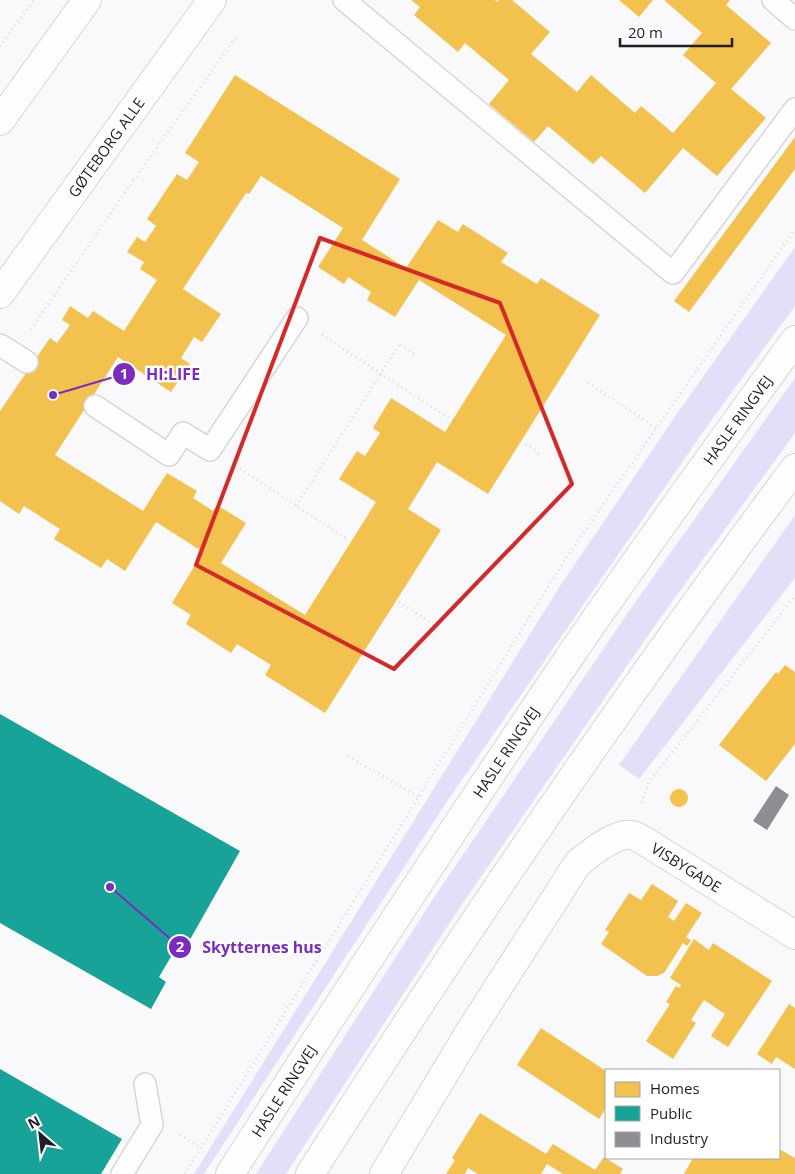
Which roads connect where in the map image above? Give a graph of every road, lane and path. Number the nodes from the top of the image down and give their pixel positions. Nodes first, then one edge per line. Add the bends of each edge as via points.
1 (34, 0) edge
2 (87, 0) edge
3 (212, 0) edge
4 (344, 0) edge
5 (773, 0) edge
6 (795, 19) edge
7 (236, 37) dead end
8 (0, 46) edge
9 (795, 109) edge
10 (0, 121) edge
11 (795, 229) edge
12 (0, 294) edge
13 (296, 318) joint
14 (795, 340) edge
15 (14, 354) edge
16 (414, 354) dead end
17 (380, 372) junction
18 (588, 384) dead end
19 (95, 406) dead end
20 (449, 418) dead end
21 (656, 428) junction
22 (526, 444) dead end
23 (210, 450) junction
24 (542, 455) dead end
25 (795, 468) edge
26 (296, 506) junction
27 (347, 539) dead end
28 (795, 596) edge
29 (399, 602) dead end
30 (433, 624) dead end
31 (348, 756) dead end
32 (419, 797) junction
33 (631, 834) junction
34 (795, 934) edge
35 (146, 1084) dead end
36 (122, 1174) edge
37 (185, 1174) edge
38 (230, 1174) edge
39 (310, 1174) edge
40 (384, 1174) edge

1 - 8 path
2 - 10 main road
3 - 12 main road, GØTEBORG ALLE
4 - 9 lane via 674,273
5 - 6 lane
7 - 15 path
11 - 21 path
13 - 17 path
13 - 23 lane
14 - 38 main road, HASLE RINGVEJ via 567,661
16 - 17 path via 400,343
17 - 20 path
17 - 26 path
18 - 21 path
19 - 23 lane via 169,455 183,433
21 - 32 path via 568,555
22 - 24 path
23 - 26 path
25 - 39 main road via 624,705 481,912
26 - 27 path
28 - 33 path via 649,782
29 - 30 path
31 - 32 path
32 - 37 path
33 - 34 main road, VISBYGADE
33 - 40 main road via 616,838 578,864 472,1028
35 - 36 lane via 152,1125

